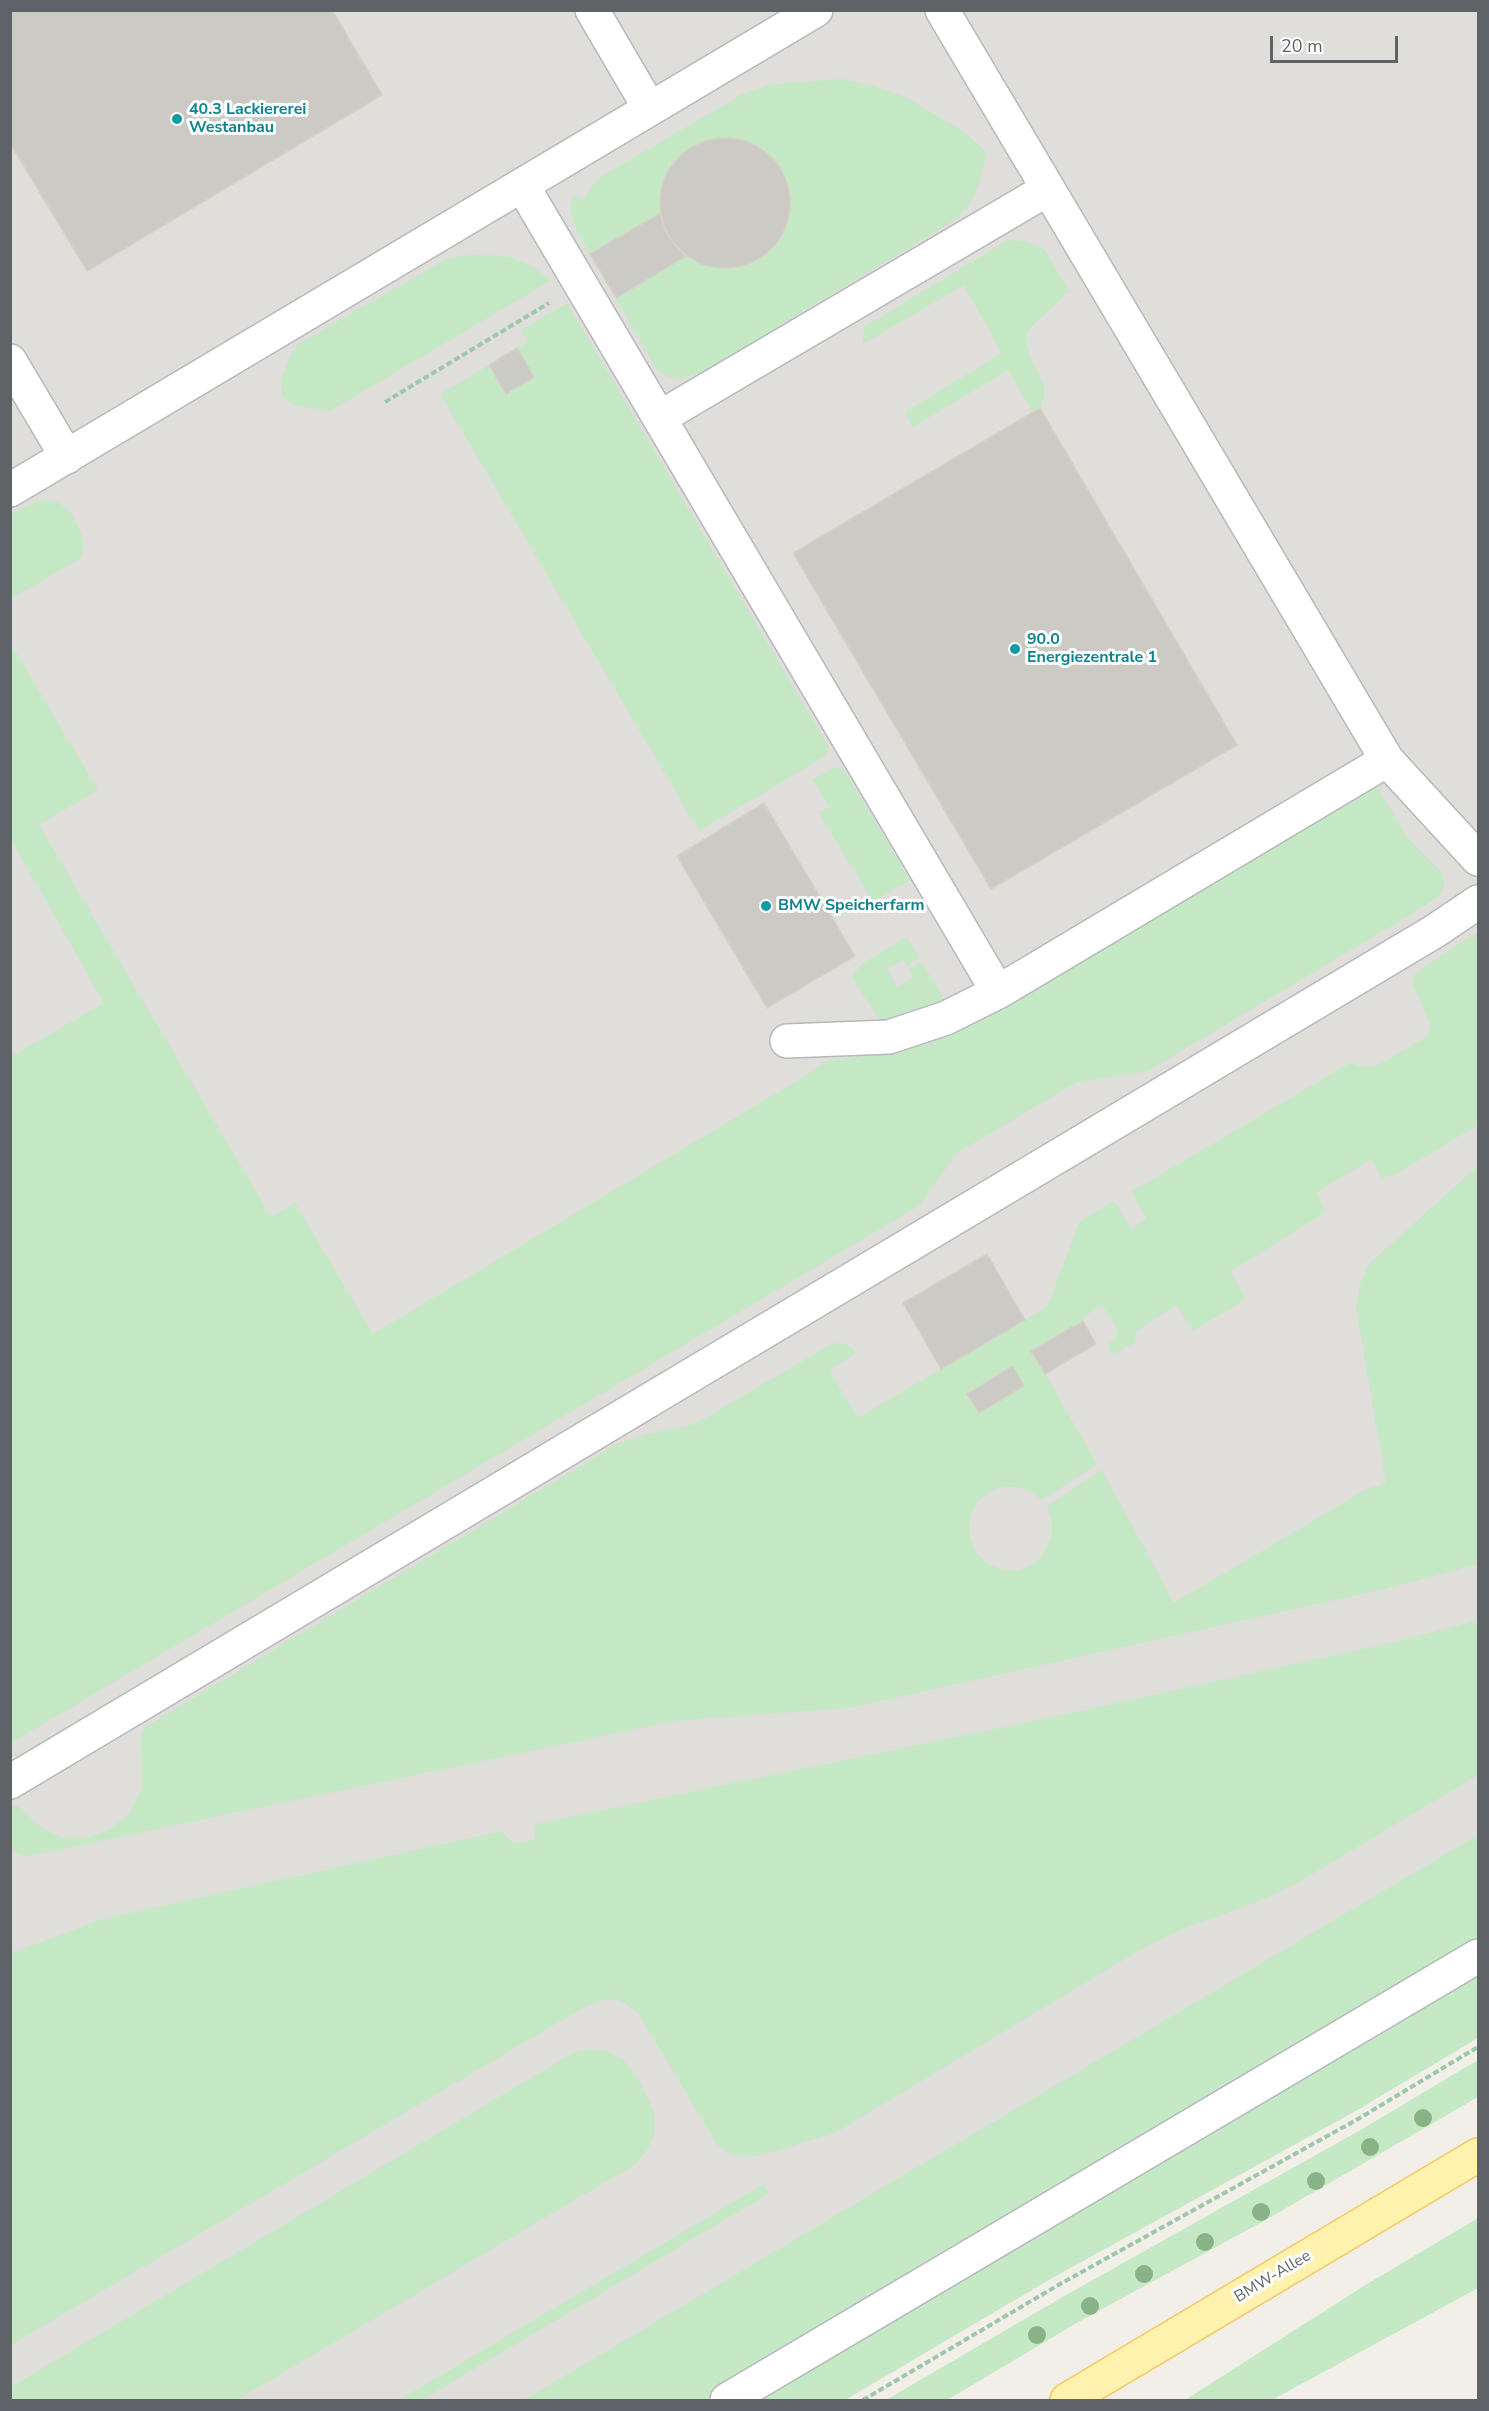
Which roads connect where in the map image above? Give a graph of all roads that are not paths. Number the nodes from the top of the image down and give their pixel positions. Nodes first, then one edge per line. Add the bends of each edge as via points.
1 (592, 10) edge
2 (816, 10) edge
3 (942, 10) edge
4 (650, 109) junction
5 (522, 185) junction
6 (1048, 189) junction
7 (10, 362) edge
8 (659, 418) junction
9 (67, 457) junction
10 (10, 490) edge
11 (1387, 760) junction
12 (1479, 859) edge
13 (1479, 902) edge
14 (998, 992) junction
15 (788, 1041) dead end
16 (10, 1782) edge
17 (1479, 1956) edge
18 (1479, 2155) edge
19 (728, 2400) edge
20 (1067, 2400) edge

1 - 4 lane
2 - 4 lane
3 - 6 lane
4 - 5 lane
5 - 8 lane
5 - 9 lane
6 - 8 lane
6 - 11 lane
7 - 9 lane
8 - 14 lane
9 - 10 lane
11 - 12 lane
11 - 14 lane
13 - 16 lane
14 - 15 lane via 946,1018 889,1037
17 - 19 lane
18 - 20 main road, BMW-Allee

